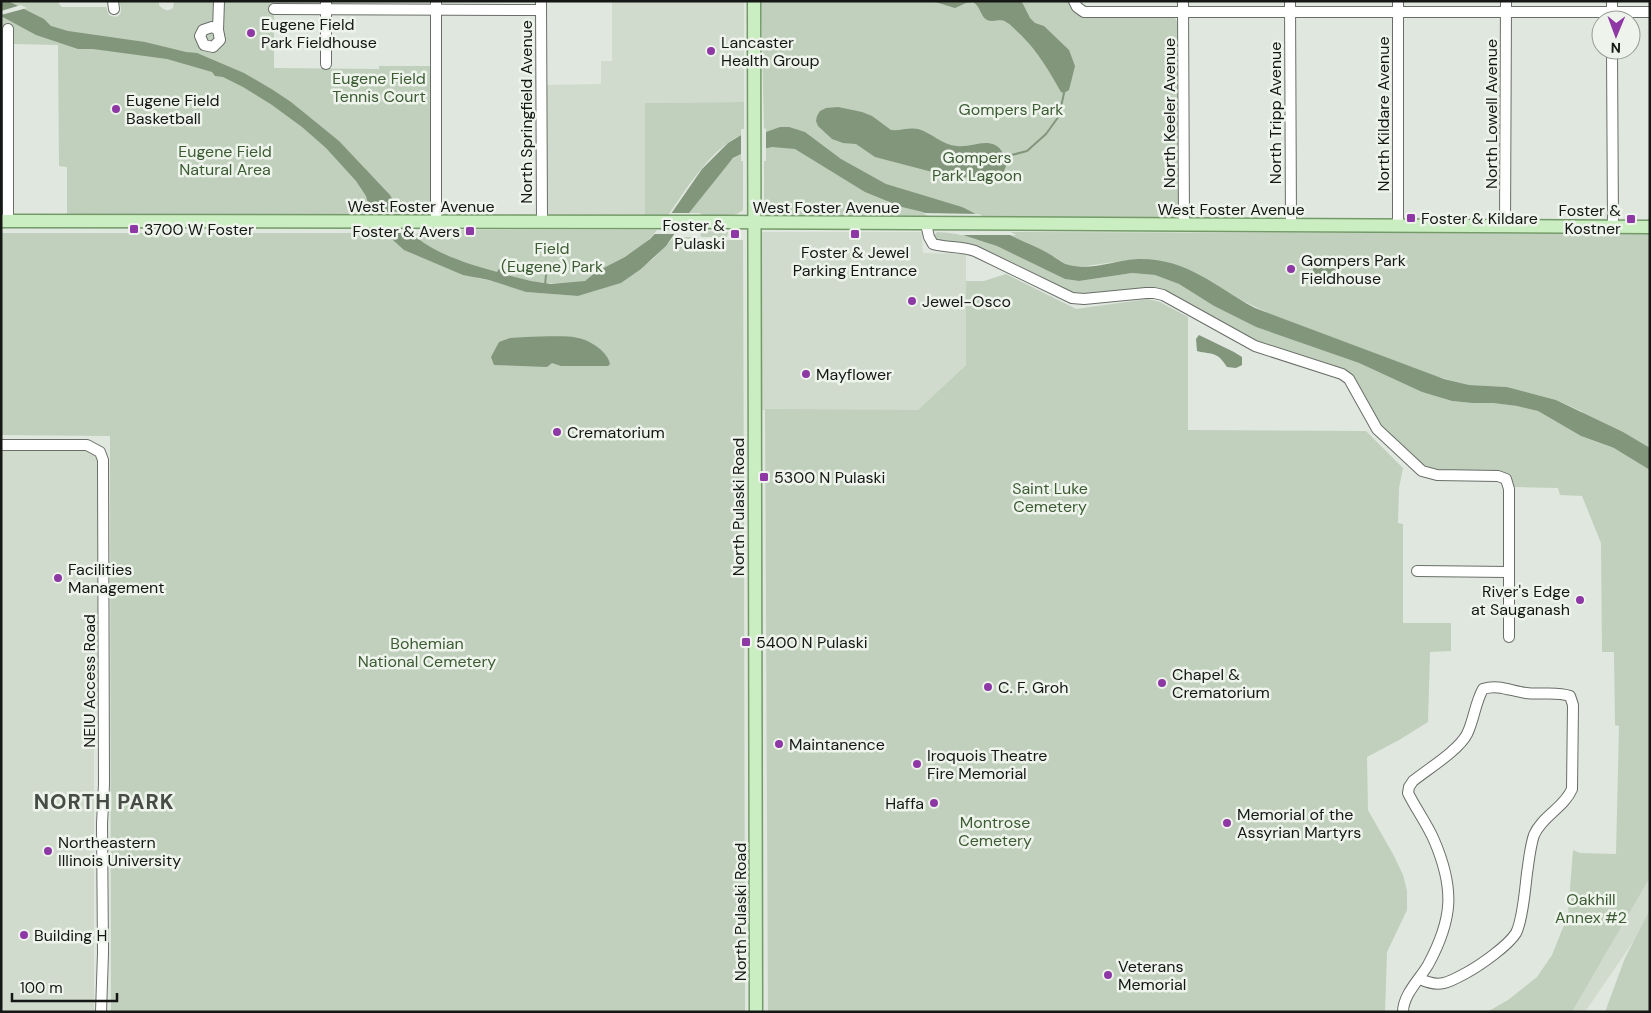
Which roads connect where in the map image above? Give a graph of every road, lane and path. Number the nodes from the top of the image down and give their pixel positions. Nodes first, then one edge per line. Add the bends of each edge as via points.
1 (219, 1) edge
2 (754, 1) edge
3 (1398, 1) edge
4 (1506, 1) edge
5 (1076, 4) edge
6 (326, 6) edge
7 (436, 6) edge
8 (541, 6) edge
9 (1183, 7) edge
10 (1290, 7) edge
11 (274, 9) dead end
12 (1398, 12) junction
13 (1506, 12) junction
14 (1591, 15) edge
15 (8, 29) dead end
16 (218, 30) dead end
17 (1612, 60) edge
18 (326, 64) dead end
19 (5, 221) edge
20 (436, 222) junction
21 (542, 222) junction
22 (754, 223) junction
23 (926, 224) junction
24 (1184, 225) junction
25 (1290, 226) junction
26 (1398, 226) junction
27 (1506, 226) junction
28 (1613, 227) junction
29 (1650, 227) edge
30 (1, 445) edge
31 (1416, 571) dead end
32 (1508, 572) junction
33 (1509, 637) dead end
34 (1420, 978) junction
35 (101, 1012) edge
36 (756, 1012) edge
37 (1403, 1012) edge

1 - 16 street
2 - 22 main road, North Pulaski Road
3 - 12 street, North Kildare Avenue
4 - 13 street, North Lowell Avenue
5 - 9 street via 1084,12
6 - 7 street
6 - 11 street
6 - 18 street
7 - 8 street
7 - 20 street
8 - 21 street, North Springfield Avenue
9 - 10 street
9 - 24 street, North Keeler Avenue
10 - 12 street
10 - 25 street, North Tripp Avenue
12 - 13 street
12 - 26 street, North Kildare Avenue
13 - 14 street
13 - 27 street, North Lowell Avenue
15 - 19 street
17 - 28 street
19 - 20 main road, West Foster Avenue
20 - 21 main road, West Foster Avenue
21 - 22 main road, West Foster Avenue
22 - 23 main road, West Foster Avenue
22 - 36 main road, North Pulaski Road
23 - 24 main road, West Foster Avenue
23 - 32 street via 933,244 976,251 1072,298 1154,293 1255,346 1342,374 1349,379 1377,429 1422,471 1437,476 1498,476 1506,479 1509,489
24 - 25 main road, West Foster Avenue
25 - 26 main road, West Foster Avenue
26 - 27 main road, West Foster Avenue
27 - 28 main road, West Foster Avenue
28 - 29 main road, West Foster Avenue
30 - 35 street, NEIU Access Road via 88,445 100,452 103,460
31 - 32 street
32 - 33 street
34 - 34 street via 1446,922 1450,896 1445,867 1434,839 1408,793 1409,787 1468,733 1483,689 1508,688 1524,693 1563,693 1570,696 1573,705 1572,789 1569,798 1541,824 1535,834 1516,932 1480,965 1453,981 1438,985
34 - 37 street via 1406,997

